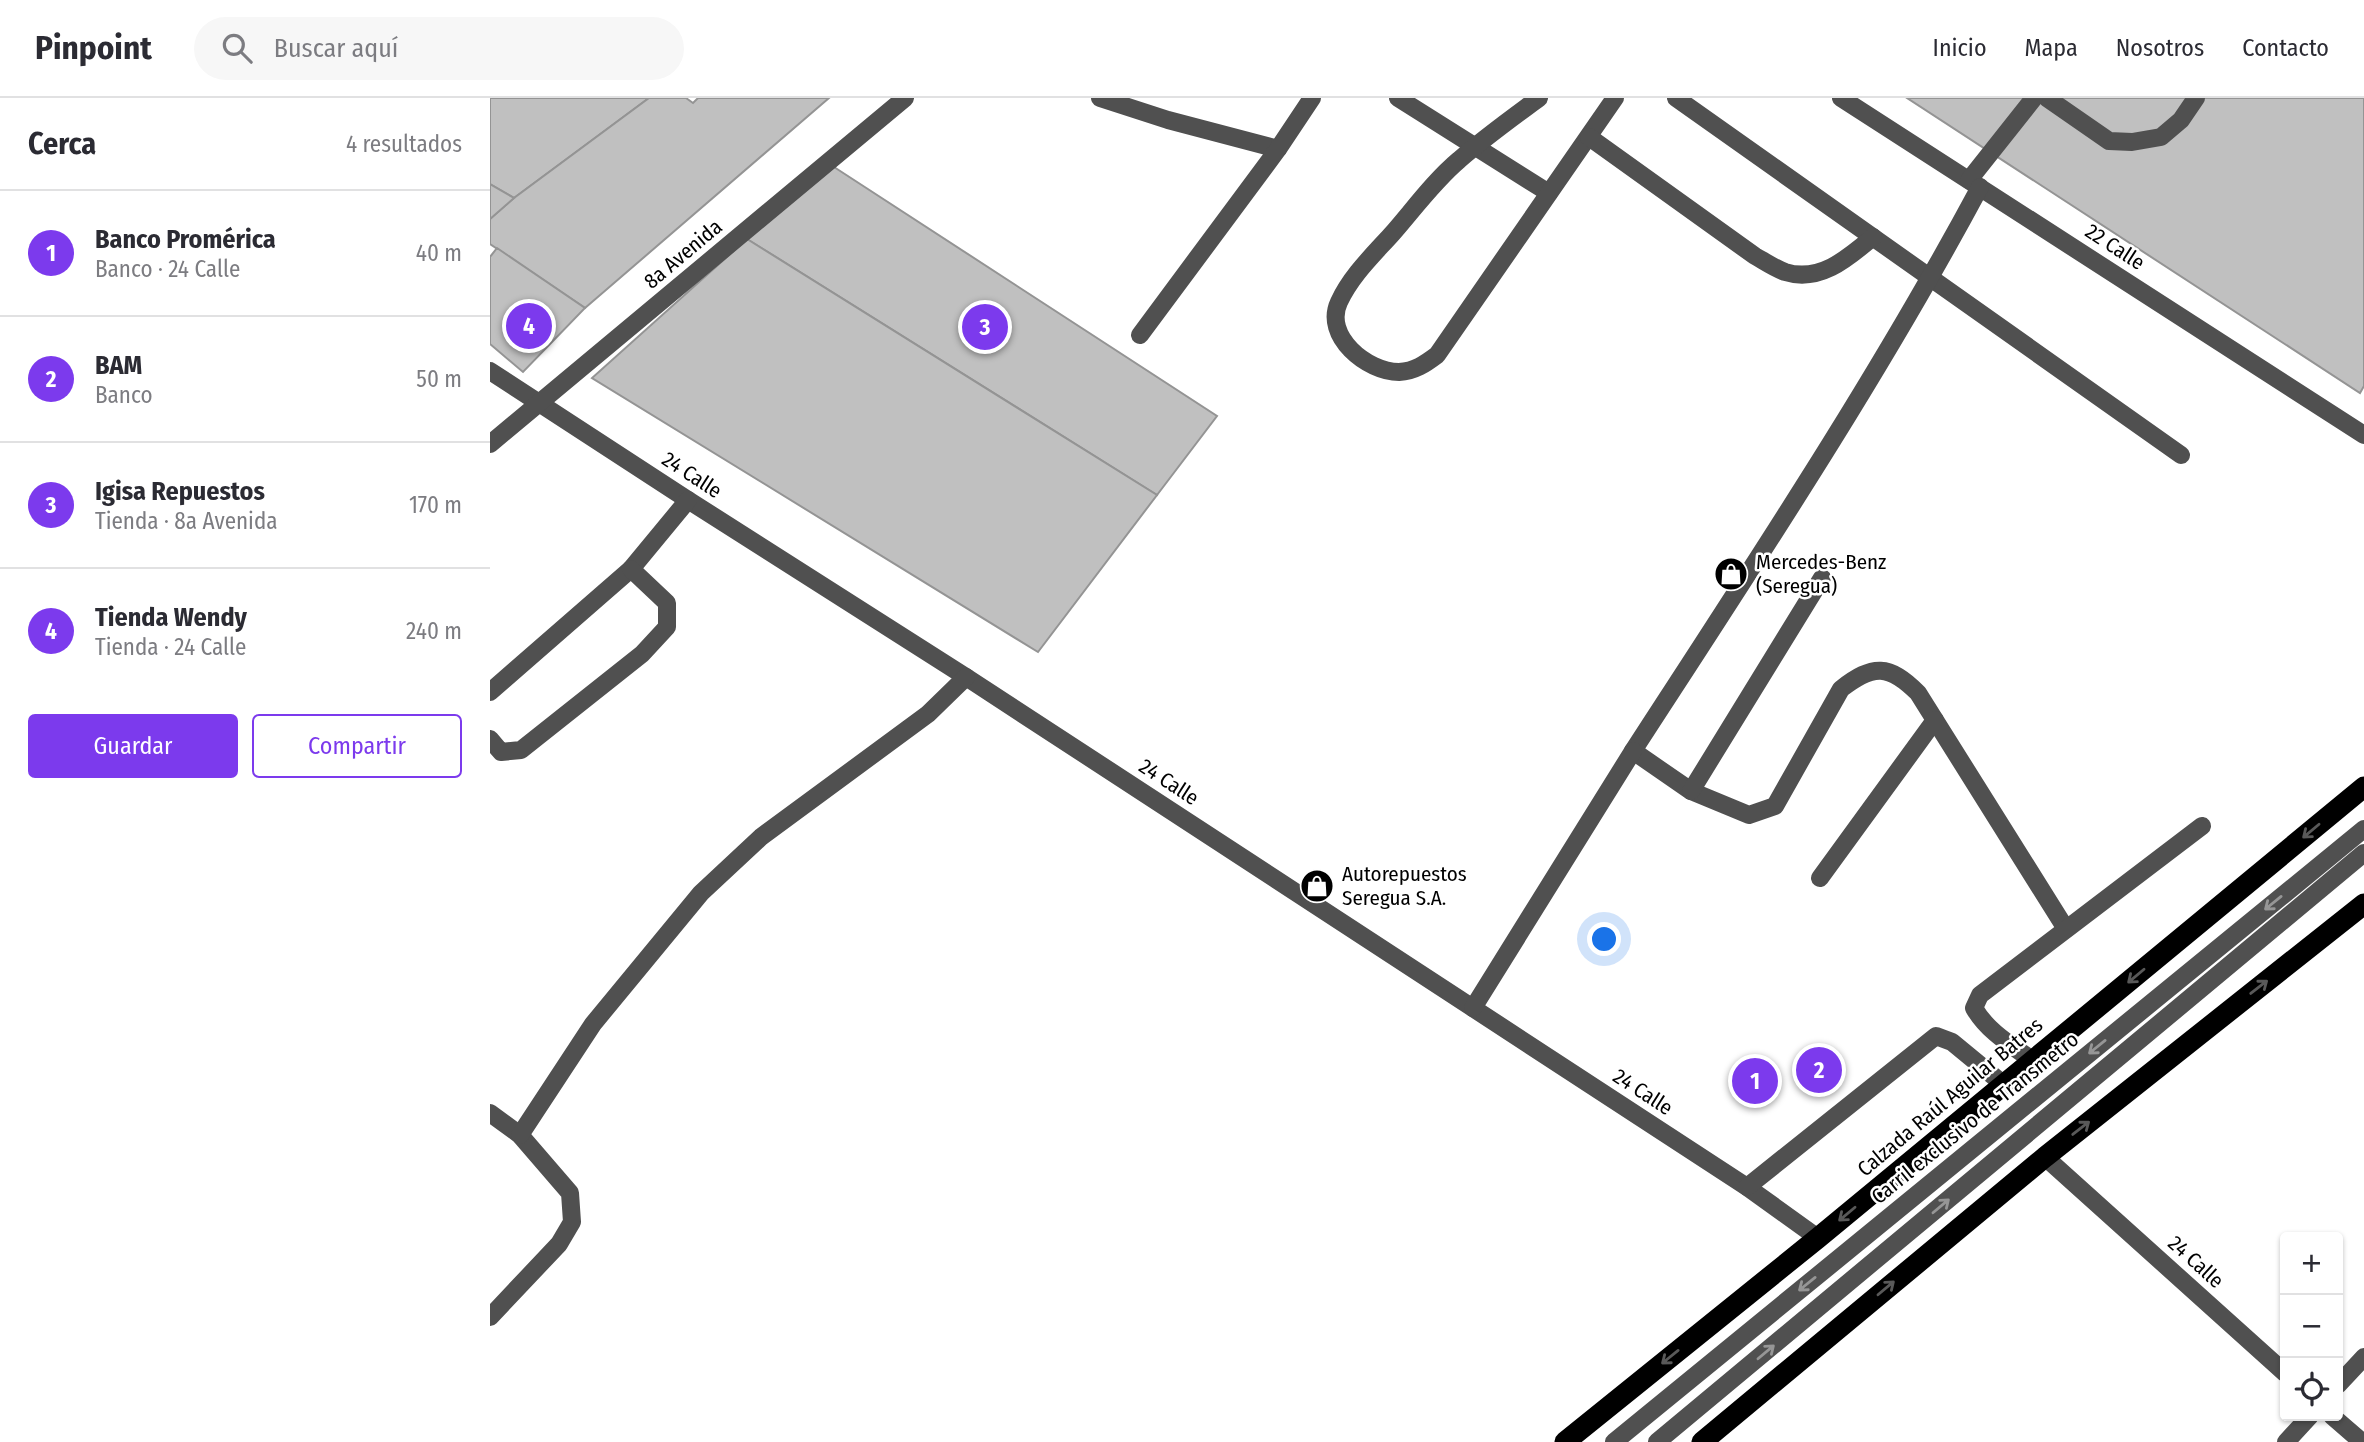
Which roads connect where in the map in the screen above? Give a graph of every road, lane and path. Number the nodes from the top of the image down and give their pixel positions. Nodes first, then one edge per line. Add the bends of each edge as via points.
1 (905, 98) edge
2 (1100, 98) edge
3 (1312, 98) edge
4 (1398, 98) edge
5 (1539, 98) edge
6 (1615, 98) edge
7 (1676, 98) edge
8 (1841, 98) edge
9 (2034, 98) edge
10 (2047, 98) edge
11 (2196, 98) edge
12 (1589, 137) junction
13 (1476, 146) junction
14 (1278, 149) junction
15 (1975, 184) junction
16 (1549, 192) junction
17 (1873, 237) junction
18 (1931, 278) junction
19 (1140, 335) dead end
20 (490, 370) edge
21 (540, 403) junction
22 (2364, 435) edge
23 (490, 444) edge
24 (2181, 455) dead end
25 (688, 500) junction
26 (631, 569) junction
27 (1822, 578) dead end
28 (966, 677) junction
29 (490, 692) edge
30 (1935, 720) junction
31 (490, 738) edge
32 (1633, 751) junction
33 (2364, 787) edge
34 (1691, 791) junction
35 (2202, 826) dead end
36 (2364, 829) edge
37 (2364, 853) edge
38 (1820, 878) dead end
39 (2364, 904) edge
40 (2066, 929) junction
41 (1473, 1008) junction
42 (2032, 1060) junction
43 (2004, 1084) junction
44 (490, 1113) edge
45 (520, 1135) junction
46 (2045, 1157) junction
47 (1747, 1187) junction
48 (1818, 1238) junction
49 (490, 1317) edge
50 (2364, 1357) edge
51 (2280, 1368) edge
52 (2343, 1380) edge
53 (2305, 1421) edge
54 (2338, 1421) edge
55 (1565, 1442) edge
56 (1614, 1442) edge
57 (1657, 1442) edge
58 (1702, 1442) edge
59 (2286, 1442) edge
60 (2361, 1442) edge

1 - 21 street, 8a Avenida
2 - 14 street
3 - 14 street
4 - 13 street
5 - 13 street
6 - 12 street
7 - 17 street
8 - 15 street, 22 Calle
9 - 15 street
10 - 11 street via 2109,141 2132,142 2161,137 2181,120
12 - 16 street
12 - 17 street via 1755,257 1783,271 1818,273 1837,265
13 - 16 street
13 - 16 street via 1457,161 1355,275 1338,304 1336,321 1342,340 1356,355 1398,372 1420,368 1437,355
14 - 19 street
15 - 18 street
15 - 22 street, 22 Calle
17 - 18 street
18 - 24 street
18 - 32 street
20 - 21 street, 24 Calle
21 - 23 street, 8a Avenida
21 - 25 street, 24 Calle
25 - 26 street
25 - 28 street, 24 Calle
26 - 29 street
26 - 31 street via 667,603 667,626 642,654 521,750 501,752
27 - 34 street
28 - 41 street, 24 Calle
28 - 45 street via 928,714 761,837 701,893 593,1024
30 - 34 street via 1901,676 1874,670 1841,689 1775,806 1749,815
30 - 38 street
30 - 40 street
32 - 34 street
32 - 41 street
33 -> 42 highway, Calzada Raúl Aguilar Batres
35 - 40 street
36 -> 56 street, Carril exclusivo de Transmetro
57 -> 37 street, Carril exclusivo de Transmetro
46 -> 39 highway
40 - 42 street via 1980,995 1974,1008 2000,1037
41 - 47 street, 24 Calle
42 - 43 highway, Calzada Raúl Aguilar Batres
43 - 47 street via 1952,1042 1936,1036
43 -> 48 highway, Calzada Raúl Aguilar Batres
44 - 45 street
45 - 49 street via 570,1193 572,1222 559,1244
46 - 51 street, 24 Calle
58 -> 46 highway
47 - 48 street, 24 Calle
48 -> 55 highway, Calzada Raúl Aguilar Batres
50 - 52 street
53 - 59 street
54 - 60 street

